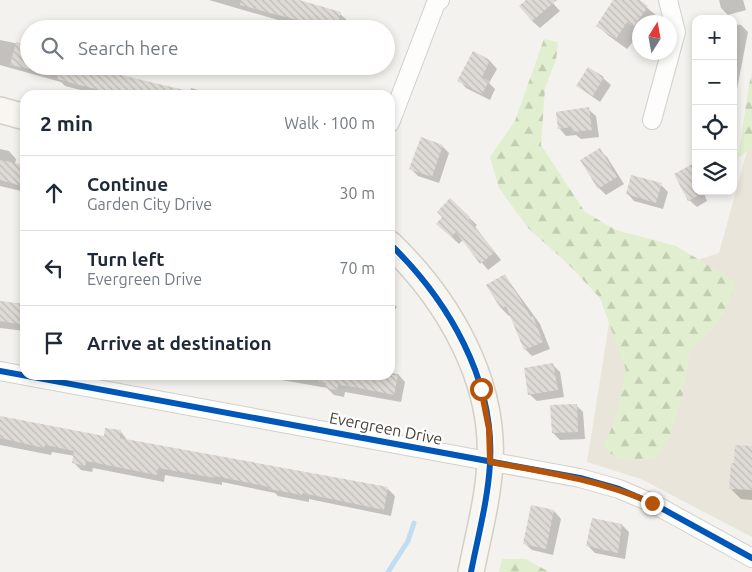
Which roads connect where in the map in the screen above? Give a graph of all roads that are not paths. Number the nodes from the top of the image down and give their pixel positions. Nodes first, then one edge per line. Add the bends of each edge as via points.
1 (668, 0) edge
2 (435, 1) edge
3 (395, 109) edge
4 (0, 110) edge
5 (20, 116) edge
6 (652, 120) dead end
7 (395, 249) edge
8 (0, 372) edge
9 (20, 376) edge
10 (44, 380) edge
11 (490, 462) junction
12 (752, 558) edge
13 (471, 572) edge

1 - 6 street via 676,32
2 - 3 street
4 - 5 street
7 - 11 street via 438,300 474,366 486,410
8 - 9 street, Evergreen Drive
10 - 11 street, Evergreen Drive
11 - 12 street, Evergreen Drive via 580,478 619,489 652,503
11 - 13 street via 486,502

